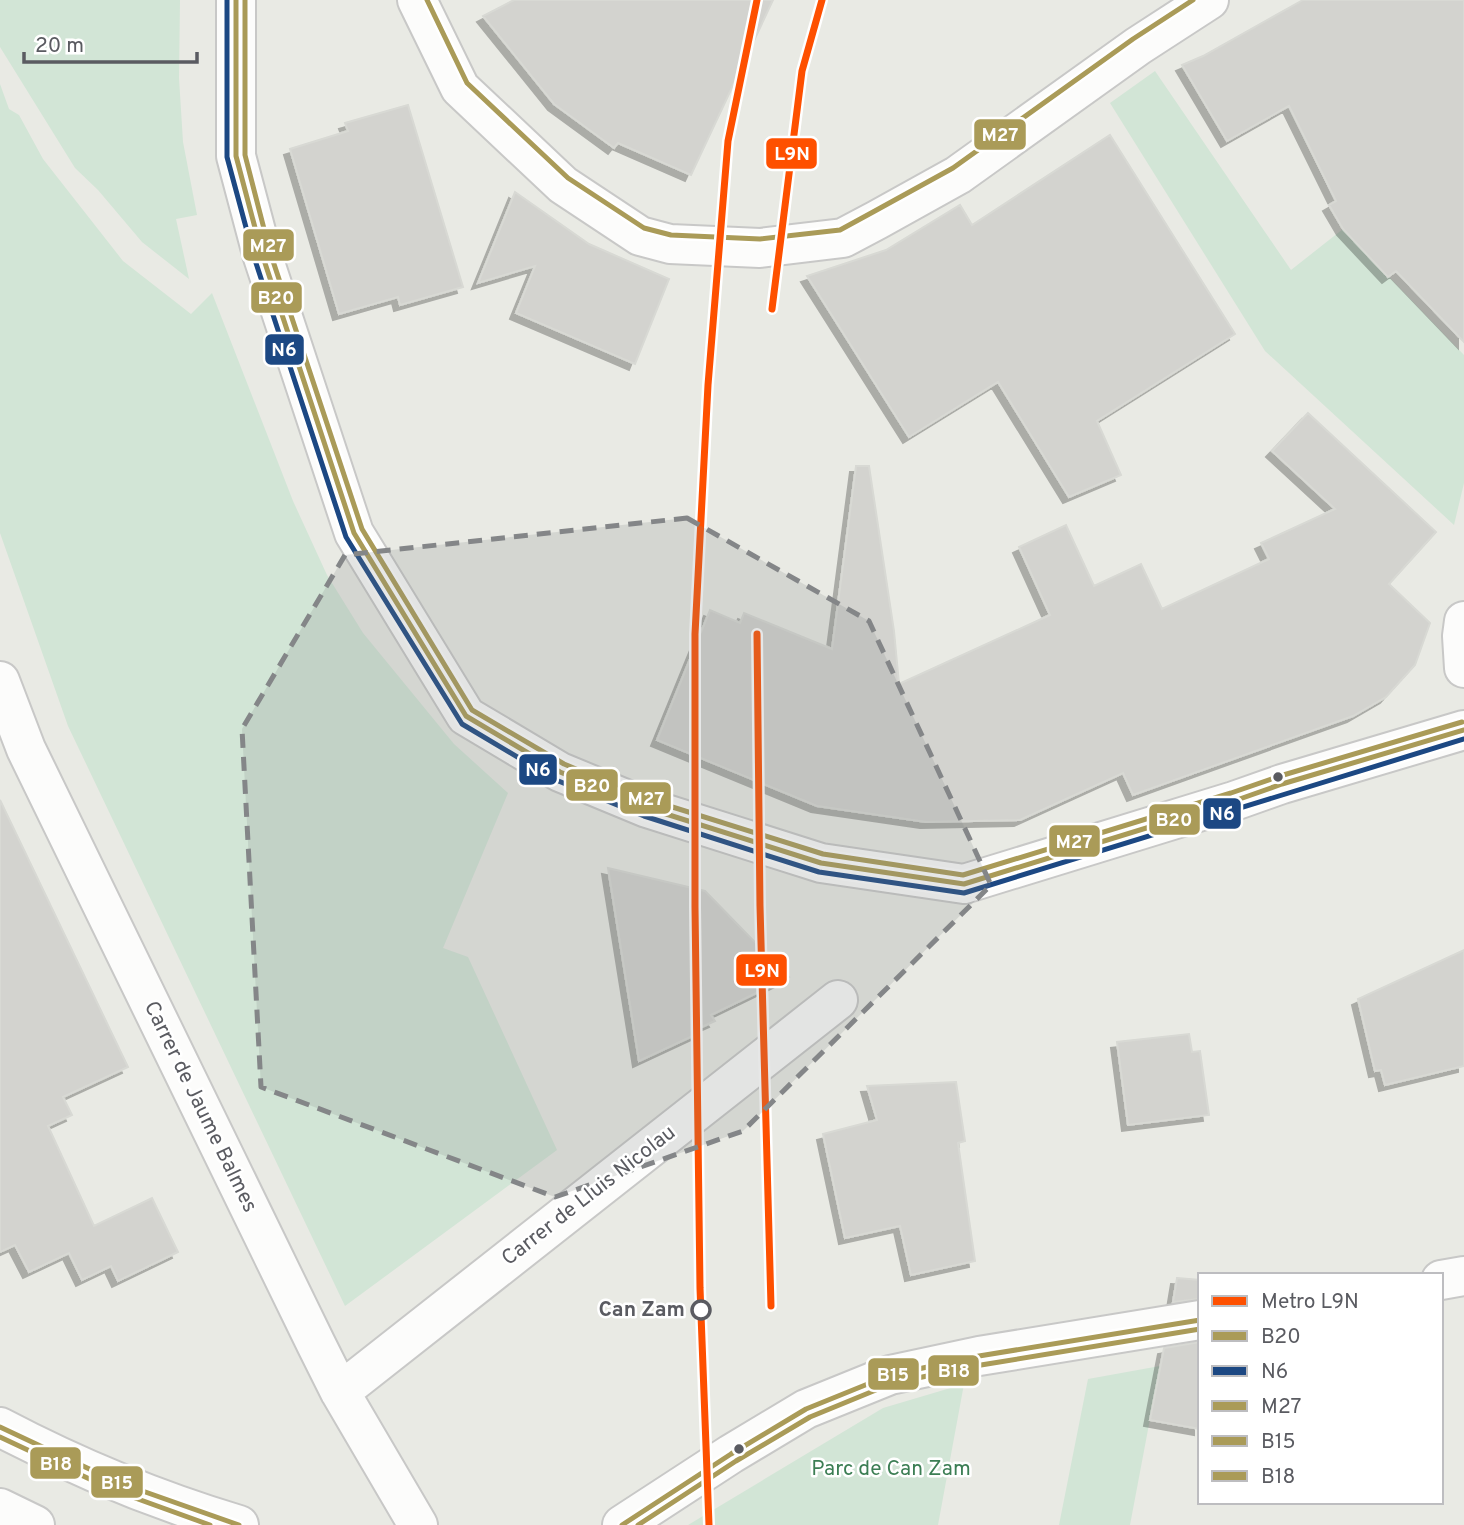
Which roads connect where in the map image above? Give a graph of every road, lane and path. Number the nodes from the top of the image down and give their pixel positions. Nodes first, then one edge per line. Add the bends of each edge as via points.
1 (236, 0) edge
2 (417, 0) edge
3 (1209, 0) edge
4 (1464, 621) edge
5 (1464, 668) edge
6 (0, 681) edge
7 (1464, 730) edge
8 (838, 1000) dead end
9 (1464, 1276) edge
10 (1443, 1280) edge
11 (1198, 1320) edge
12 (340, 1392) junction
13 (0, 1427) edge
14 (0, 1508) edge
15 (35, 1525) edge
16 (239, 1525) edge
17 (418, 1525) edge
18 (622, 1525) edge

1 - 7 street via 236,156 262,254 354,533 466,716 560,772 647,808 821,863 964,884
2 - 3 street via 460,88 563,185 640,236 670,244 760,248 843,238 877,220 958,175
4 - 5 street
6 - 12 street, Carrer de Jaume Balmes via 26,749
8 - 12 street, Carrer de Lluis Nicolau
9 - 10 street
11 - 18 street via 891,1375 806,1409
12 - 17 street, Carrer de Jaume Balmes
13 - 16 street via 165,1501
14 - 15 street

